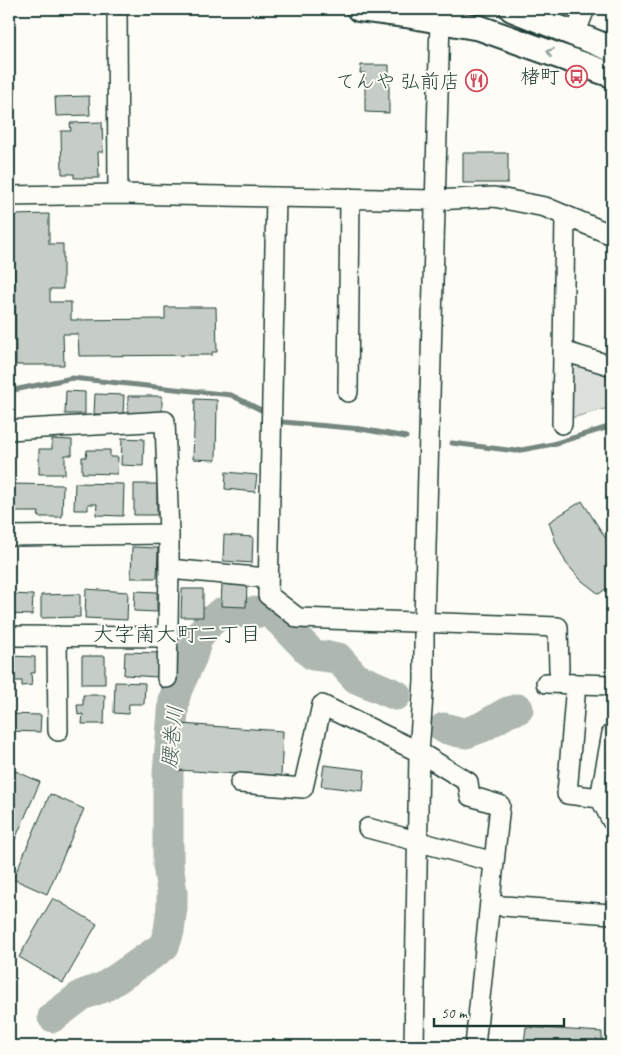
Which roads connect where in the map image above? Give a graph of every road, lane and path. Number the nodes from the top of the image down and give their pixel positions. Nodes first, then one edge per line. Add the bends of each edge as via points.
1 (116, 9) edge
2 (359, 9) edge
3 (512, 9) edge
4 (584, 9) edge
5 (440, 13) edge
6 (576, 34) junction
7 (612, 49) edge
8 (612, 75) edge
9 (118, 194) junction
10 (9, 196) edge
11 (276, 197) junction
12 (350, 198) junction
13 (435, 200) junction
14 (565, 216) junction
15 (612, 235) edge
16 (563, 351) junction
17 (612, 366) edge
18 (348, 392) dead end
19 (562, 424) dead end
20 (9, 430) edge
21 (169, 534) junction
22 (9, 536) edge
23 (169, 569) junction
24 (268, 578) junction
25 (424, 622) junction
26 (9, 636) edge
27 (56, 636) junction
28 (169, 637) junction
29 (167, 678) dead end
30 (576, 684) junction
31 (612, 686) edge
32 (58, 731) dead end
33 (612, 733) edge
34 (419, 752) junction
35 (240, 783) dead end
36 (600, 798) junction
37 (612, 821) edge
38 (368, 828) dead end
39 (417, 840) junction
40 (494, 862) junction
41 (490, 905) junction
42 (611, 914) dead end
43 (414, 1046) edge
44 (475, 1046) edge

1 - 9 street
2 - 5 main road
3 - 6 main road
4 - 6 street
8 -> 5 main road
5 - 13 street
6 - 7 main road
9 - 10 street
9 - 11 street
11 - 12 street
11 - 24 street
12 - 13 street
12 - 18 street
13 - 14 street via 494,197 545,207
13 - 25 street
14 - 15 street
14 - 16 street
16 - 17 street
16 - 19 street
20 - 21 street via 165,421
21 - 22 street
21 - 23 street
23 - 24 street
23 - 28 street
24 - 25 street via 268,595 298,618
25 - 30 street via 558,627 552,677
25 - 34 street
26 - 27 street
27 - 28 street
27 - 32 street
28 - 29 street
30 - 31 street
30 - 36 street via 567,794
33 - 36 street
34 - 35 street via 322,705 303,788
34 - 39 street
34 - 40 street via 468,782 470,796 500,805
36 - 37 street
38 - 39 street
39 - 40 street
39 - 43 street
40 - 41 street
41 - 42 street
41 - 44 street

